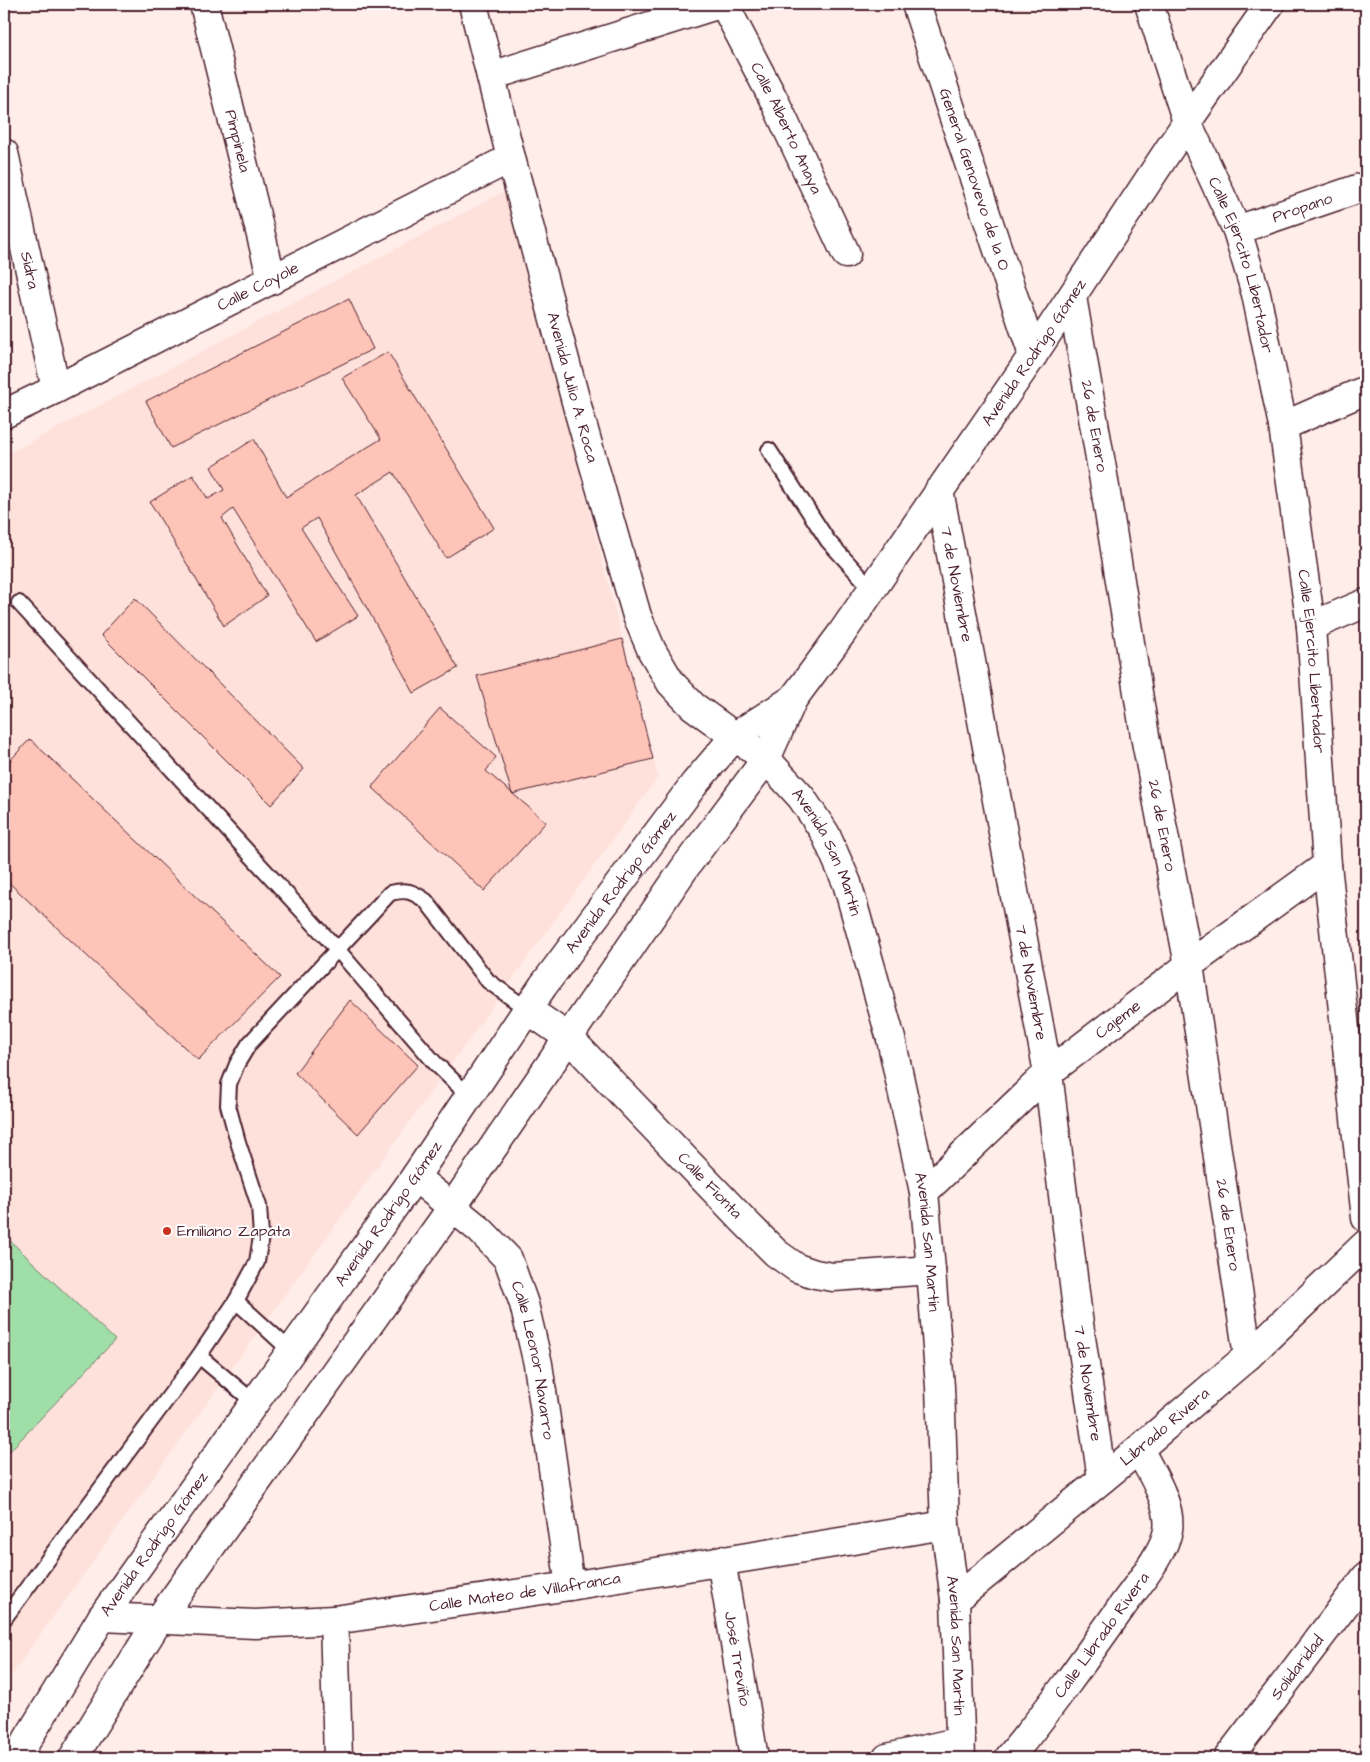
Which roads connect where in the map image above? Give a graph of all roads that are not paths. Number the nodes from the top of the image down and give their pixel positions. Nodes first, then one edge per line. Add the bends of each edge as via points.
1 (204, 4) edge
2 (474, 4) edge
3 (722, 4) edge
4 (916, 4) edge
5 (1149, 4) edge
6 (1270, 4) edge
7 (491, 76) junction
8 (1187, 122) junction
9 (4, 153) edge
10 (511, 158) junction
11 (1366, 186) edge
12 (1237, 230) junction
13 (846, 254) dead end
14 (272, 280) junction
15 (1072, 297) junction
16 (1033, 356) junction
17 (56, 389) junction
18 (1366, 390) edge
19 (4, 414) edge
20 (1283, 426) junction
21 (769, 450) dead end
22 (940, 490) junction
23 (872, 589) junction
24 (19, 604) dead end
25 (1366, 604) edge
26 (1311, 626) junction
27 (793, 699) junction
28 (734, 736) junction
29 (766, 759) junction
30 (1327, 865) junction
31 (337, 949) junction
32 (1189, 965) junction
33 (527, 1009) junction
34 (569, 1038) junction
35 (1048, 1073) junction
36 (468, 1096) junction
37 (415, 1177) junction
38 (924, 1192) junction
39 (453, 1206) junction
40 (1366, 1218) edge
41 (1366, 1244) edge
42 (931, 1270) junction
43 (236, 1301) junction
44 (291, 1352) junction
45 (199, 1356) junction
46 (1248, 1356) junction
47 (255, 1403) junction
48 (1139, 1449) junction
49 (1102, 1479) junction
50 (945, 1525) junction
51 (721, 1560) junction
52 (1366, 1577) edge
53 (570, 1586) junction
54 (955, 1600) junction
55 (102, 1617) junction
56 (4, 1619) edge
57 (334, 1620) junction
58 (158, 1621) junction
59 (961, 1750) edge
60 (16, 1758) edge
61 (73, 1758) edge
62 (338, 1758) edge
63 (754, 1758) edge
64 (887, 1758) edge
65 (1009, 1758) edge
66 (1228, 1758) edge

1 - 14 street, Pimpinela
2 - 7 street, Avenida Julio A. Roca
3 - 7 street
3 - 13 street, Calle Alberto Anaya via 776,104
4 - 16 street, General Genovevo de la O
5 - 8 street, Calle Ejercito Libertador
6 - 8 street, Avenida Rodrigo Gómez
7 - 10 street, Avenida Julio A. Roca
8 - 12 street, Calle Ejercito Libertador
8 - 15 street, Avenida Rodrigo Gómez
9 - 17 street, Sidra
10 - 14 street, Calle Coyole
10 - 28 street, Avenida Julio A. Roca via 637,616 671,683 693,706
11 - 12 street, Propano
12 - 20 street, Calle Ejercito Libertador via 1256,294
14 - 17 street, Calle Coyole
15 - 16 street, Avenida Rodrigo Gómez
15 - 32 street, 26 de Enero via 1145,736
16 - 22 street, Avenida Rodrigo Gómez
17 - 19 street, Calle Coyole
18 - 20 street
20 - 26 street, Calle Ejercito Libertador
21 - 23 lane via 828,541
22 - 23 street, Avenida Rodrigo Gómez
22 - 35 street, 7 de Noviembre
23 - 27 street, Avenida Rodrigo Gómez
24 - 31 lane
25 - 26 street
26 - 30 street, Calle Ejercito Libertador
27 - 28 street, Avenida Rodrigo Gómez
27 - 29 street, Avenida Rodrigo Gómez
28 - 29 street, Avenida Julio A. Roca
28 - 33 street, Avenida Rodrigo Gómez via 695,783
29 - 34 street, Avenida Rodrigo Gómez via 686,866
29 - 38 street, Avenida San Martín via 801,797 825,833 847,883 891,1039
30 - 32 street, Cajeme
30 - 40 street, Calle Ejercito Libertador
31 - 33 lane via 390,893 402,890 415,893 426,901 488,982
31 - 36 lane
31 - 43 lane via 249,1044 229,1084 228,1105 259,1206 261,1236 258,1262
32 - 35 street, Cajeme
32 - 46 street, 26 de Enero
33 - 34 street, Calle Fionta
33 - 36 street, Avenida Rodrigo Gómez
34 - 39 street, Avenida Rodrigo Gómez
34 - 42 street, Calle Fionta via 750,1227 776,1253 797,1268 833,1276
35 - 38 street, Cajeme
35 - 49 street, 7 de Noviembre
36 - 37 street, Avenida Rodrigo Gómez
37 - 39 street, Calle Leonor Navarro
37 - 44 street, Avenida Rodrigo Gómez
38 - 42 street, Avenida San Martín
39 - 53 street, Calle Leonor Navarro via 508,1259 524,1304 538,1364
39 - 58 street, Avenida Rodrigo Gómez
41 - 46 street, Librado Rivera
42 - 50 street, Avenida San Martín via 940,1387
43 - 44 lane
43 - 45 lane
44 - 47 street, Avenida Rodrigo Gómez
45 - 47 lane
45 - 56 lane
46 - 48 street, Librado Rivera
47 - 55 street, Avenida Rodrigo Gómez
48 - 49 street, Librado Rivera
48 - 65 street, Calle Librado Rivera via 1166,1502 1168,1530 1157,1558
49 - 54 street, Librado Rivera
50 - 51 street, Calle Mateo de Villafranca
50 - 54 street, Avenida San Martín
51 - 53 street, Calle Mateo de Villafranca
51 - 63 street, José Treviño
52 - 66 street, Solidaridad
53 - 57 street, Calle Mateo de Villafranca
54 - 59 street, Avenida San Martín
55 - 58 street, Calle Mateo de Villafranca
55 - 60 street, Avenida Rodrigo Gómez
57 - 58 street, Calle Mateo de Villafranca via 255,1624
57 - 62 street
58 - 61 street, Avenida Rodrigo Gómez
59 - 64 street

